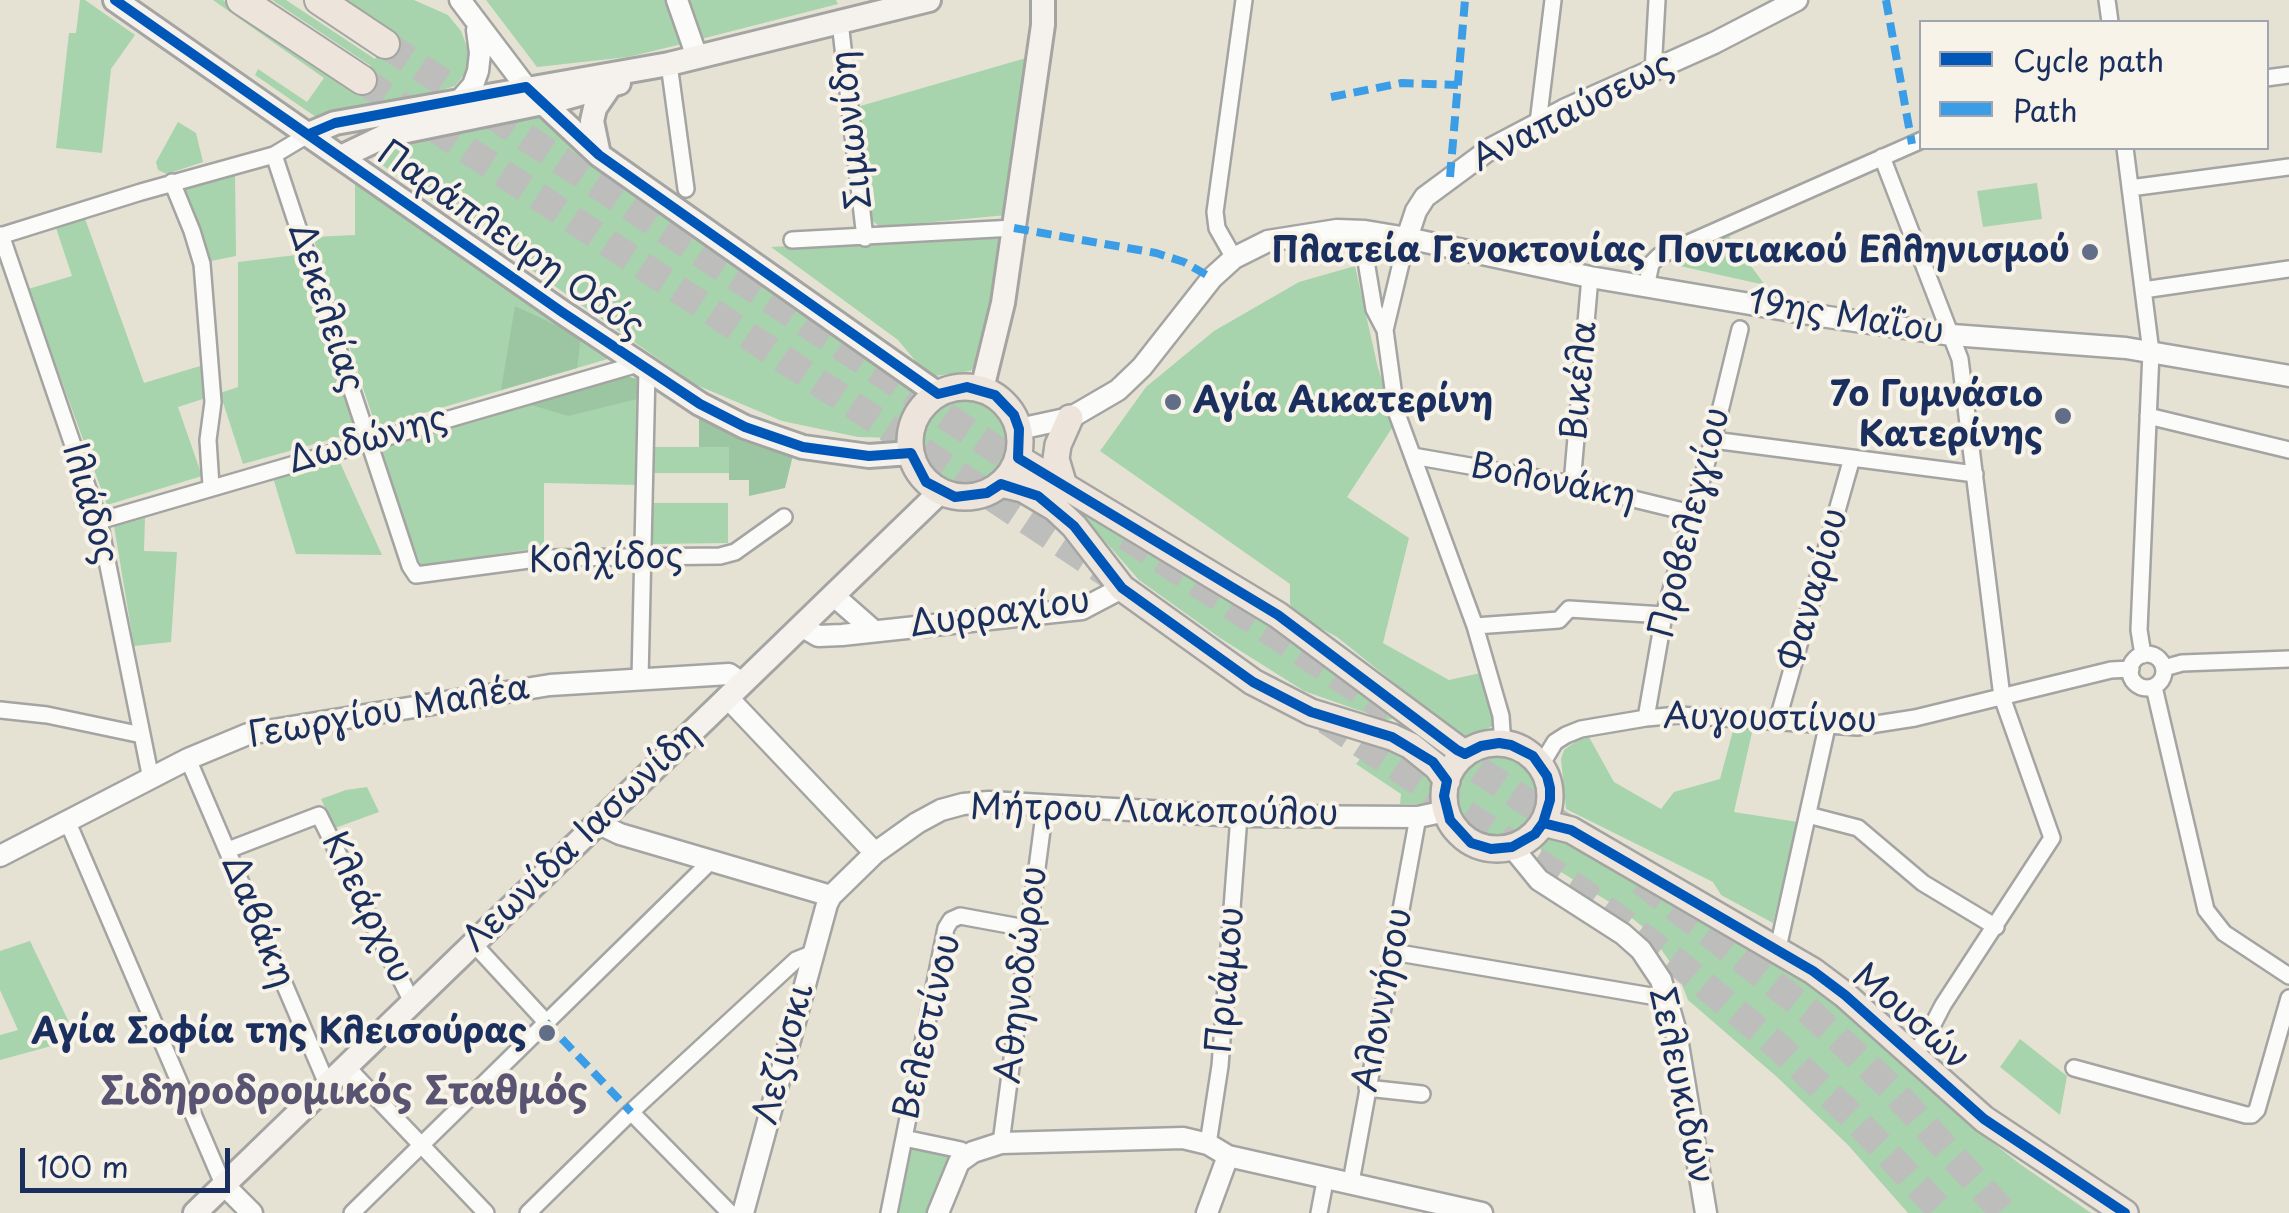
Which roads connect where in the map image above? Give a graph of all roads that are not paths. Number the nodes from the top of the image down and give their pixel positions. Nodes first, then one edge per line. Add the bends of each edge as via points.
1 (115, 0) edge
2 (240, 0) edge
3 (319, 0) edge
4 (460, 0) edge
5 (677, 0) edge
6 (929, 0) edge
7 (1026, 0) edge
8 (1043, 0) edge
9 (1053, 0) edge
10 (1244, 0) edge
11 (1553, 0) edge
12 (1658, 0) edge
13 (1796, 0) edge
14 (840, 22) junction
15 (476, 23) junction
16 (1043, 25) junction
17 (385, 44) tunnel mouth
18 (697, 56) junction
19 (669, 64) junction
20 (1653, 72) junction
21 (362, 80) tunnel mouth
22 (610, 86) junction
23 (534, 95) junction
24 (460, 100) junction
25 (1538, 123) junction
26 (309, 134) junction
27 (1919, 141) edge
28 (2125, 150) edge
29 (274, 155) junction
30 (599, 155) junction
31 (341, 157) junction
32 (1882, 157) junction
33 (2289, 168) edge
34 (172, 182) junction
35 (2130, 188) junction
36 (686, 189) dead end
37 (1014, 228) junction
38 (1365, 231) junction
39 (1, 235) edge
40 (865, 238) junction
41 (1407, 238) junction
42 (792, 240) dead end
43 (1234, 258) junction
44 (2289, 269) edge
45 (1590, 277) junction
46 (1646, 287) junction
47 (2143, 290) junction
48 (1740, 329) dead end
49 (1385, 330) junction
50 (1952, 335) junction
51 (2151, 352) junction
52 (642, 367) junction
53 (2289, 376) edge
54 (982, 389) junction
55 (938, 394) junction
56 (2148, 416) junction
57 (1070, 418) junction
58 (1019, 429) junction
59 (1713, 440) junction
60 (368, 441) junction
61 (2289, 450) edge
62 (911, 453) junction
63 (1413, 456) junction
64 (1018, 458) junction
65 (1852, 458) junction
66 (1975, 474) junction
67 (1001, 484) junction
68 (1572, 484) junction
69 (211, 486) junction
70 (1064, 486) junction
71 (940, 492) junction
72 (1692, 513) junction
73 (784, 517) dead end
74 (99, 521) junction
75 (644, 556) junction
76 (416, 575) joint
77 (1122, 588) junction
78 (833, 595) junction
79 (1664, 614) junction
80 (801, 626) junction
81 (1475, 626) junction
82 (874, 631) junction
83 (2143, 655) junction
84 (2289, 659) edge
85 (2164, 668) junction
86 (2130, 669) junction
87 (640, 679) junction
88 (2154, 686) junction
89 (735, 690) junction
90 (2002, 697) junction
91 (0, 710) edge
92 (1646, 718) junction
93 (1777, 722) junction
94 (1827, 727) junction
95 (142, 735) junction
96 (1499, 743) junction
97 (1465, 754) junction
98 (188, 759) junction
99 (1541, 765) junction
100 (152, 779) junction
101 (1446, 780) junction
102 (1045, 807) junction
103 (1446, 810) junction
104 (1808, 815) junction
105 (1240, 816) junction
106 (1418, 818) junction
107 (65, 822) junction
108 (597, 823) junction
109 (1543, 823) junction
110 (1512, 847) junction
111 (228, 850) junction
112 (876, 853) junction
113 (0, 856) edge
114 (712, 860) junction
115 (831, 896) junction
116 (1996, 927) junction
117 (1031, 929) junction
118 (473, 943) junction
119 (1778, 948) junction
120 (1393, 952) junction
121 (811, 954) junction
122 (2289, 976) edge
123 (1651, 996) dead end
124 (2289, 998) edge
125 (412, 1002) junction
126 (546, 1022) junction
127 (1906, 1052) junction
128 (346, 1066) junction
129 (2074, 1068) dead end
130 (327, 1084) junction
131 (1367, 1088) junction
132 (1422, 1094) dead end
133 (632, 1112) junction
134 (904, 1138) junction
135 (1001, 1143) junction
136 (421, 1144) junction
137 (1208, 1144) junction
138 (1228, 1156) junction
139 (966, 1157) junction
140 (1326, 1176) junction
141 (1351, 1182) junction
142 (223, 1184) junction
143 (195, 1213) edge
144 (252, 1213) edge
145 (352, 1213) edge
146 (486, 1213) edge
147 (528, 1213) edge
148 (730, 1213) edge
149 (743, 1213) edge
150 (889, 1213) edge
151 (938, 1213) edge
152 (1207, 1213) edge
153 (1318, 1213) edge
154 (1482, 1213) edge
155 (1706, 1213) edge
156 (2125, 1213) edge

1 - 26 main road, Παράπλευρη Οδός
2 - 21 highway
3 - 17 highway
4 - 15 street
5 - 18 street
6 - 14 main road
7 - 16 main road
8 - 16 main road
9 - 16 main road
10 - 43 street via 1214,212
11 - 25 street
12 - 20 street
13 - 20 street, Αναπαύσεως
14 - 18 main road
14 - 40 street, Σιμωνίδη
15 - 23 street
15 - 24 street via 478,71
16 - 37 main road
18 - 19 main road
19 - 22 main road
19 - 23 main road
19 - 36 street
20 - 25 street, Αναπαύσεως
22 - 23 main road
22 - 30 main road via 592,121
23 - 24 main road
23 - 30 main road
23 - 31 main road via 386,135
24 - 26 main road via 335,123
25 - 41 street, Αναπαύσεως via 1432,189
26 - 29 street
26 - 31 main road, Παράπλευρη Οδός
27 - 32 street
28 - 35 street
29 - 34 street
29 - 60 street, Δεκελείας
30 - 55 main road
31 - 52 main road, Παράπλευρη Οδός
32 - 46 street via 1659,256 1650,264
32 - 50 street
33 - 35 street
34 - 39 street
34 - 69 street via 202,264 213,402
35 - 47 street
37 - 40 street
37 - 54 main road
38 - 41 street, 19ης Μαΐου
38 - 43 street, 19ης Μαΐου via 1290,236
38 - 49 street, Αναπαύσεως via 1374,309
39 - 74 street, Ιλιάδος
40 - 42 street
41 - 45 street, 19ης Μαΐου
41 - 49 street, Αναπαύσεως
43 - 57 street, 19ης Μαΐου via 1118,390
44 - 47 street
45 - 46 street, 19ης Μαΐου
45 - 68 street, Βικέλα
46 - 50 street, 19ης Μαΐου
47 - 51 street
48 - 59 street, Προβελεγγίου
49 - 63 street, Αναπαύσεως via 1396,411
50 - 51 street, 19ης Μαΐου
50 - 66 street
51 - 53 street, 19ης Μαΐου
51 - 56 street
52 - 60 street, Δωδώνης
52 - 62 main road, Παράπλευρη Οδός via 745,427 803,446 869,456
52 - 75 street
54 - 55 main road
54 - 58 main road via 1006,404
55 - 62 main road via 914,419
56 - 61 street
56 - 83 street
57 - 58 street
57 - 70 main road via 1056,459
58 - 64 main road
59 - 65 street
59 - 72 street, Προβελεγγίου
60 - 69 street, Δωδώνης
60 - 76 street, Δεκελείας
62 - 71 main road via 916,469
63 - 68 street, Βολονάκη
63 - 81 street, Αναπαύσεως
64 - 67 main road
64 - 70 main road
65 - 66 street
65 - 93 street, Φαναρίου
66 - 90 street
67 - 71 main road via 972,497
67 - 77 main road via 1055,508
68 - 72 street, Βολονάκη
69 - 74 street, Δωδώνης
70 - 97 main road via 1278,616
71 - 78 main road, Λεωνίδα Ιασωνίδη
72 - 79 street, Προβελεγγίου
73 - 75 street, Κολχίδος via 735,552
74 - 95 street, Ιλιάδος
75 - 76 street, Κολχίδος via 544,558
75 - 87 street
77 - 82 street, Δυρραχίου via 1082,609
77 - 101 main road via 1253,682 1311,712 1411,746
78 - 80 main road, Λεωνίδα Ιασωνίδη
78 - 82 street
79 - 81 street via 1569,608 1559,620
79 - 92 street, Προβελεγγίου
80 - 82 street, Δυρραχίου via 818,636
80 - 89 main road, Λεωνίδα Ιασωνίδη
81 - 96 street, Αναπαύσεως via 1501,716
83 - 85 street
83 - 86 street
84 - 85 street
85 - 88 street
86 - 88 street via 2135,683
86 - 90 street, Αυγουστίνου
87 - 89 street, Γεωργίου Μαλέα via 729,674
87 - 98 street, Γεωργίου Μαλέα via 506,691 269,729
88 - 122 street via 2206,910 2224,932
89 - 108 main road, Λεωνίδα Ιασωνίδη
89 - 112 street
90 - 94 street, Αυγουστίνου via 1884,724
90 - 116 street via 2052,838
91 - 95 street
92 - 93 street, Αυγουστίνου
92 - 99 street, Αυγουστίνου via 1566,735
93 - 94 street, Αυγουστίνου
94 - 104 street
95 - 100 street, Ιλιάδος
96 - 97 main road
96 - 99 main road via 1522,749
97 - 101 main road
98 - 100 street, Γεωργίου Μαλέα
98 - 111 street, Δαβάκη
99 - 109 main road via 1550,788
100 - 107 street, Γεωργίου Μαλέα
101 - 103 main road
102 - 105 street, Μήτρου Λιακοπούλου
102 - 112 street, Μήτρου Λιακοπούλου via 963,804 917,823
102 - 117 street, Αθηνοδώρου
103 - 106 street, Μήτρου Λιακοπούλου
103 - 110 main road via 1471,842
104 - 116 street via 1858,828 1923,883
104 - 119 street
105 - 106 street, Μήτρου Λιακοπούλου
105 - 137 street, Πριάμου
106 - 120 street, Αλοννήσου
107 - 113 street, Γεωργίου Μαλέα
107 - 142 street
108 - 114 street
108 - 118 main road, Λεωνίδα Ιασωνίδη
109 - 110 main road
109 - 119 main road, Μουσών via 1571,830
110 - 155 street, Σελευκιδών via 1539,880 1624,934 1660,980 1676,1032
111 - 125 street, Κλεάρχου via 319,815
111 - 130 street, Δαβάκη
112 - 115 street, Μήτρου Λιακοπούλου
114 - 115 street
114 - 126 street
115 - 121 street, Λεζίνσκι
116 - 127 street
117 - 134 street, Βελεστίνου via 960,916 946,928
117 - 135 street, Αθηνοδώρου
118 - 125 main road, Λεωνίδα Ιασωνίδη
118 - 126 street
119 - 127 main road, Μουσών via 1845,995
120 - 123 street
120 - 131 street, Αλοννήσου
121 - 133 street via 796,960
121 - 149 street, Λεζίνσκι
124 - 129 street via 2257,1110 2246,1116
125 - 128 main road, Λεωνίδα Ιασωνίδη
126 - 136 street
127 - 156 main road, Μουσών via 1984,1119
128 - 130 main road, Λεωνίδα Ιασωνίδη
128 - 136 street
130 - 142 main road, Λεωνίδα Ιασωνίδη
131 - 132 street
131 - 141 street, Αλοννήσου
133 - 147 street
133 - 148 street
134 - 139 street via 961,1150
134 - 150 street, Βελεστίνου
135 - 137 street via 1183,1138
135 - 139 street
136 - 145 street
136 - 146 street
137 - 138 street
138 - 140 street
138 - 152 street
139 - 151 street
140 - 141 street
140 - 153 street
141 - 154 street
142 - 143 main road, Λεωνίδα Ιασωνίδη
142 - 144 street

